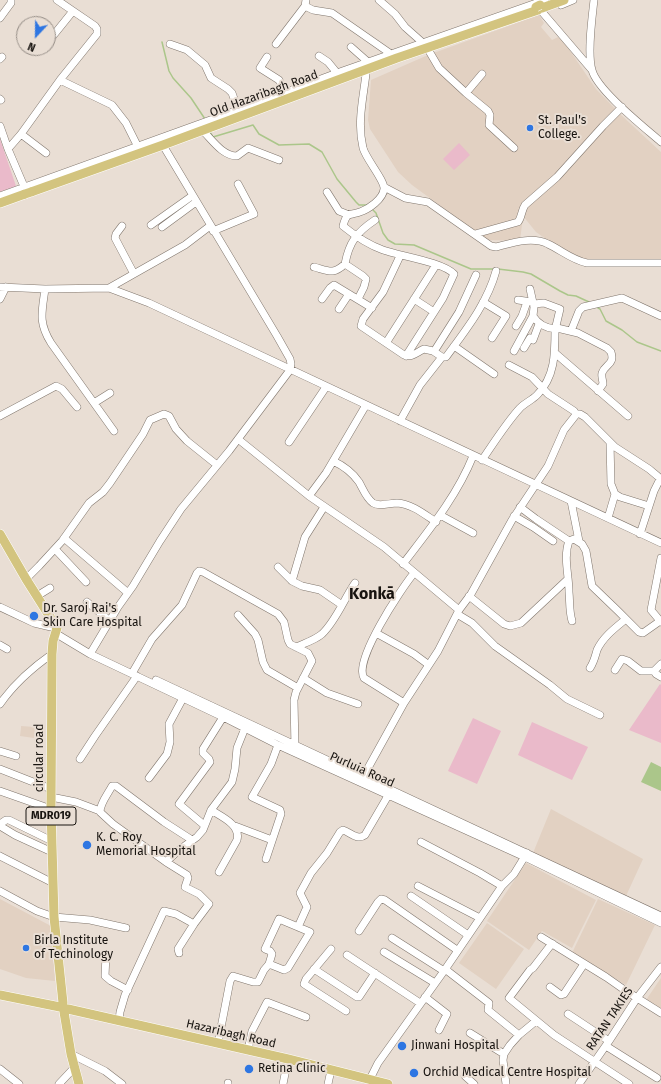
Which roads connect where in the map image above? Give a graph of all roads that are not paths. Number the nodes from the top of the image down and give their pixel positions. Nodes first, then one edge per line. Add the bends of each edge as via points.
1 (57, 0) edge
2 (378, 0) edge
3 (554, 0) edge
4 (564, 0) edge
5 (573, 0) edge
6 (594, 0) edge
7 (12, 1) edge
8 (306, 3) edge
9 (539, 6) edge
10 (74, 11) junction
11 (0, 18) edge
12 (56, 32) edge
13 (423, 43) junction
14 (170, 44) dead end
15 (276, 44) dead end
16 (351, 47) dead end
17 (429, 51) junction
18 (391, 54) junction
19 (319, 56) dead end
20 (267, 57) dead end
21 (368, 62) junction
22 (591, 69) junction
23 (337, 73) junction
24 (366, 74) junction
25 (482, 74) dead end
26 (60, 80) junction
27 (285, 93) junction
28 (466, 93) junction
29 (622, 107) junction
30 (238, 110) junction
31 (0, 126) edge
32 (208, 127) junction
33 (21, 134) junction
34 (661, 142) edge
35 (138, 147) junction
36 (164, 147) junction
37 (514, 148) dead end
38 (8, 149) junction
39 (46, 152) dead end
40 (279, 160) dead end
41 (238, 184) dead end
42 (384, 187) junction
43 (27, 192) junction
44 (327, 192) dead end
45 (0, 196) edge
46 (194, 199) junction
47 (0, 202) edge
48 (0, 207) edge
49 (349, 215) junction
50 (375, 220) dead end
51 (151, 225) dead end
52 (122, 226) dead end
53 (162, 227) dead end
54 (212, 229) junction
55 (474, 234) junction
56 (356, 236) junction
57 (400, 256) junction
58 (661, 263) edge
59 (345, 264) junction
60 (436, 265) junction
61 (314, 266) dead end
62 (496, 271) dead end
63 (134, 274) junction
64 (476, 275) dead end
65 (3, 287) edge
66 (110, 288) junction
67 (45, 289) junction
68 (530, 289) dead end
69 (349, 294) junction
70 (322, 299) dead end
71 (358, 299) junction
72 (0, 300) edge
73 (414, 300) junction
74 (518, 300) dead end
75 (483, 302) junction
76 (532, 303) junction
77 (372, 308) junction
78 (339, 309) dead end
79 (434, 312) junction
80 (534, 316) junction
81 (661, 316) edge
82 (505, 319) junction
83 (539, 324) junction
84 (516, 326) junction
85 (556, 329) junction
86 (571, 331) junction
87 (525, 332) junction
88 (492, 338) dead end
89 (386, 343) junction
90 (454, 346) junction
91 (524, 348) dead end
92 (433, 351) junction
93 (514, 351) dead end
94 (555, 353) junction
95 (406, 356) junction
96 (442, 357) junction
97 (509, 365) dead end
98 (290, 370) junction
99 (494, 374) dead end
100 (326, 386) junction
101 (542, 388) junction
102 (598, 391) junction
103 (110, 393) dead end
104 (94, 403) junction
105 (366, 405) junction
106 (77, 407) dead end
107 (576, 414) junction
108 (0, 416) edge
109 (628, 416) dead end
110 (400, 421) junction
111 (114, 431) dead end
112 (238, 439) junction
113 (289, 442) dead end
114 (610, 442) junction
115 (473, 456) junction
116 (482, 460) junction
117 (333, 461) junction
118 (217, 464) junction
119 (660, 479) edge
120 (536, 485) junction
121 (615, 494) junction
122 (309, 496) junction
123 (571, 501) junction
124 (520, 506) junction
125 (649, 506) junction
126 (324, 507) junction
127 (440, 514) junction
128 (514, 516) junction
129 (608, 518) junction
130 (436, 522) junction
131 (473, 533) dead end
132 (0, 534) edge
133 (640, 534) junction
134 (64, 538) junction
135 (553, 541) dead end
136 (569, 541) junction
137 (579, 542) junction
138 (661, 543) edge
139 (0, 545) edge
140 (55, 549) junction
141 (661, 558) edge
142 (403, 564) junction
143 (278, 568) dead end
144 (414, 573) junction
145 (26, 579) junction
146 (568, 579) junction
147 (292, 581) junction
148 (86, 582) dead end
149 (355, 583) dead end
150 (50, 588) dead end
151 (128, 593) junction
152 (37, 596) junction
153 (469, 596) junction
154 (87, 602) dead end
155 (342, 605) junction
156 (0, 607) edge
157 (458, 612) junction
158 (238, 615) dead end
159 (626, 619) junction
160 (110, 621) junction
161 (572, 621) dead end
162 (661, 621) edge
163 (54, 630) junction
164 (376, 633) junction
165 (0, 645) edge
166 (296, 647) junction
167 (7, 650) dead end
168 (91, 652) junction
169 (52, 654) junction
170 (661, 664) edge
171 (429, 665) junction
172 (590, 668) dead end
173 (615, 670) dead end
174 (654, 671) junction
175 (135, 673) junction
176 (661, 677) edge
177 (303, 678) junction
178 (298, 688) junction
179 (183, 698) junction
180 (1, 700) edge
181 (404, 703) junction
182 (358, 704) dead end
183 (224, 714) junction
184 (600, 715) dead end
185 (245, 728) junction
186 (278, 745) junction
187 (294, 748) junction
188 (0, 750) edge
189 (16, 756) dead end
190 (80, 759) dead end
191 (0, 769) edge
192 (149, 778) dead end
193 (365, 780) junction
194 (0, 791) edge
195 (51, 793) junction
196 (389, 794) junction
197 (51, 809) junction
198 (100, 810) junction
199 (211, 810) junction
200 (204, 825) junction
201 (235, 826) junction
202 (1, 828) edge
203 (192, 840) junction
204 (272, 840) junction
205 (52, 841) junction
206 (421, 842) dead end
207 (52, 852) junction
208 (526, 855) junction
209 (0, 856) edge
210 (266, 859) dead end
211 (166, 862) junction
212 (219, 872) dead end
213 (53, 883) junction
214 (418, 886) dead end
215 (502, 886) junction
216 (0, 892) edge
217 (411, 896) dead end
218 (661, 916) edge
219 (480, 918) junction
220 (54, 919) junction
221 (661, 923) edge
222 (194, 924) junction
223 (298, 927) junction
224 (126, 928) dead end
225 (359, 931) dead end
226 (468, 935) junction
227 (541, 937) dead end
228 (392, 938) dead end
229 (553, 944) junction
230 (330, 949) dead end
231 (457, 950) junction
232 (384, 952) dead end
233 (179, 953) dead end
234 (106, 955) dead end
235 (347, 955) dead end
236 (269, 964) junction
237 (584, 964) junction
238 (661, 967) edge
239 (314, 969) junction
240 (445, 970) junction
241 (375, 973) junction
242 (435, 983) junction
243 (550, 987) dead end
244 (128, 990) junction
245 (0, 995) edge
246 (426, 997) junction
247 (637, 998) junction
248 (420, 1003) junction
249 (64, 1008) junction
250 (346, 1011) dead end
251 (661, 1013) edge
252 (568, 1014) dead end
253 (306, 1017) dead end
254 (119, 1020) junction
255 (536, 1021) junction
256 (439, 1030) dead end
257 (470, 1033) dead end
258 (519, 1034) junction
259 (218, 1043) junction
260 (607, 1043) junction
261 (248, 1050) junction
262 (71, 1054) junction
263 (504, 1054) junction
264 (288, 1059) junction
265 (594, 1061) junction
266 (75, 1067) junction
267 (0, 1069) edge
268 (331, 1070) junction
269 (465, 1076) dead end
270 (657, 1078) dead end
271 (370, 1079) junction
272 (19, 1084) edge
273 (59, 1084) edge
274 (79, 1084) edge
275 (122, 1084) edge
276 (283, 1084) edge
277 (328, 1084) edge
278 (388, 1084) edge
279 (474, 1084) edge
280 (506, 1084) edge
281 (579, 1084) edge
282 (629, 1084) edge

1 - 10 street
2 - 13 street via 396,14 405,27
3 - 9 main road
4 - 9 main road
5 - 9 street
6 - 22 street via 590,44
7 - 11 street
8 - 15 street
8 - 18 street via 313,10 332,13
9 - 13 street
9 - 17 street
9 - 22 street
9 - 32 main road, Old Hazaribagh Road
10 - 12 street
10 - 26 street via 95,26 97,34
13 - 18 street
14 - 30 street via 186,50 205,65 211,78 232,93
16 - 21 street
17 - 24 street
17 - 28 street via 439,68
18 - 21 street
19 - 23 street
20 - 27 street via 260,68 279,80
21 - 23 street
22 - 29 street via 596,79
23 - 27 street
24 - 32 street
24 - 42 street via 360,118 362,143 366,156
25 - 28 street
26 - 33 street
26 - 35 street via 112,105 126,123
27 - 30 street
28 - 37 street via 488,111 489,125
29 - 34 street
29 - 55 street via 557,177 525,205 518,222
30 - 32 street
31 - 38 street
32 - 35 street
32 - 36 street
32 - 40 street via 220,149 229,154 237,156 248,148
32 - 43 main road, Old Hazaribagh Road
33 - 38 street
33 - 39 street
35 - 43 street
36 - 43 street
36 - 46 street
38 - 43 street
41 - 54 street via 254,214
42 - 49 street via 381,195 369,208
42 - 55 street via 405,198 428,202
43 - 45 street
43 - 47 main road, Old Hazaribagh Road
43 - 48 street
44 - 49 street via 339,211
46 - 51 street
46 - 53 street
46 - 54 street
49 - 56 street via 342,226
50 - 56 street
52 - 63 street via 115,238
54 - 63 street
54 - 98 street via 288,355
55 - 58 street via 488,245 496,247 530,240 543,242 587,263
56 - 57 street via 381,250
56 - 59 street via 349,247
57 - 60 street
57 - 77 street
59 - 61 street via 337,271
59 - 71 street via 366,279
60 - 73 street
60 - 79 street via 454,274
62 - 75 street
63 - 66 street
64 - 92 street via 460,312
65 - 67 street
65 - 72 street
66 - 67 street
66 - 98 street via 149,303
67 - 104 street via 42,324 45,332
68 - 76 street
69 - 70 street via 334,285
69 - 71 street
69 - 78 street
71 - 77 street
73 - 79 street
73 - 89 street
74 - 76 street
75 - 82 street via 506,316
75 - 90 street
76 - 80 street
76 - 84 street
76 - 85 street via 560,308
77 - 89 street via 361,326
79 - 95 street
80 - 83 street
80 - 87 street
81 - 86 street via 622,298 583,307
82 - 84 street
82 - 88 street
83 - 85 street
83 - 91 street via 533,340 530,338
84 - 87 street
85 - 86 street
85 - 94 street
86 - 102 street via 612,352 612,360 603,371 603,384
87 - 93 street
89 - 95 street
90 - 96 street via 446,357
90 - 99 street
92 - 95 street via 424,349 412,356
92 - 96 street
94 - 101 street via 551,373
94 - 102 street
96 - 110 street via 420,385
97 - 101 street via 528,374
98 - 100 street
98 - 112 street
100 - 105 street
100 - 113 street
101 - 107 street
101 - 116 street via 520,409
102 - 109 street
103 - 104 street
104 - 111 street
105 - 110 street
105 - 117 street
106 - 108 street via 62,389 56,386
107 - 114 street via 585,417
107 - 120 street via 564,430 554,455
110 - 115 street
112 - 118 street
112 - 122 street
114 - 119 street
114 - 121 street via 611,484
115 - 116 street
115 - 127 street
116 - 120 street
117 - 122 street
117 - 130 street via 354,475 374,504 406,505
118 - 134 street via 186,441 169,416 164,414 154,418 150,420 110,483 89,502
118 - 151 street via 181,509
119 - 125 street
120 - 123 street
120 - 124 street
121 - 125 street
121 - 129 street
122 - 126 street
123 - 129 street
123 - 137 street
124 - 128 street
124 - 136 street via 536,520
125 - 133 street
126 - 142 street via 366,534
126 - 147 street via 305,536
127 - 130 street
127 - 131 street
128 - 135 street
128 - 153 street
129 - 133 street
130 - 142 street
132 - 145 main road
133 - 138 street
134 - 140 street
134 - 151 street
136 - 137 street via 574,539
136 - 146 street via 566,556
137 - 159 street via 586,551 592,586
139 - 163 main road
140 - 145 street
140 - 148 street
141 - 162 street via 651,610
142 - 144 street
143 - 147 street
144 - 157 street
144 - 164 street via 395,597
145 - 152 main road
146 - 153 street via 521,623 515,625 504,624
146 - 161 street
147 - 155 street via 320,590
149 - 155 street
150 - 152 street
151 - 160 street
152 - 163 main road
153 - 157 street
154 - 160 street
155 - 166 street via 323,632
156 - 163 street, Purluia Road
157 - 171 street
157 - 184 street via 495,646 567,699
158 - 178 street via 255,634 267,670
159 - 162 street via 641,634
159 - 172 street via 607,635
160 - 168 street
163 - 168 street, Purluia Road
163 - 169 main road, circular road / MDR019
164 - 171 street
164 - 181 street via 362,666 362,676
165 - 167 street
166 - 175 street via 290,644 284,622 278,614 220,580 199,571 182,605 152,639
166 - 177 street via 308,653 311,658 311,664
168 - 175 street, Purluia Road
169 - 180 street via 25,674
169 - 195 main road, circular road / MDR019
170 - 174 street
171 - 181 street
173 - 174 street via 622,659 641,671
174 - 176 street
175 - 179 street, Purluia Road
175 - 183 street, Purluia Road
175 - 190 street
177 - 178 street
177 - 182 street via 327,693
178 - 187 street via 294,700
179 - 183 street, Purluia Road
179 - 192 street via 169,724 170,742 167,754
181 - 193 street via 368,768
183 - 185 street, Purluia Road
183 - 187 street, Purluia Road
183 - 200 street via 203,749 210,762 179,804
185 - 186 street, Purluia Road
185 - 199 street via 237,748 232,782
186 - 187 street, Purluia Road
186 - 204 street via 271,764 252,797 280,810
187 - 193 street, Purluia Road
188 - 189 street
191 - 195 street
193 - 196 street, Purluia Road
193 - 208 street, Purluia Road
194 - 197 street
195 - 197 main road, circular road / MDR019
195 - 198 street
196 - 208 street, Purluia Road
196 - 223 street via 362,838 343,830 340,832 311,873 300,893 307,907
197 - 205 main road, circular road / MDR019
198 - 203 street via 104,799 114,786
198 - 211 street via 113,824
199 - 200 street
199 - 201 street
200 - 203 street via 197,837
201 - 204 street
201 - 212 street via 238,837
202 - 205 street via 6,820 9,820
202 - 207 street
203 - 211 street
204 - 210 street
205 - 207 main road, circular road / MDR019
206 - 215 street
207 - 213 main road, circular road / MDR019
208 - 215 street via 514,874
208 - 218 street, Purluia Road
208 - 221 street, Purluia Road
209 - 213 street
211 - 222 street via 187,875 185,887 199,894 209,904
213 - 220 main road, circular road / MDR019
214 - 219 street
215 - 219 street
216 - 220 street
217 - 226 street
219 - 226 street
220 - 224 street via 90,920
220 - 249 main road, circular road / MDR019
222 - 233 street via 178,949
222 - 244 street via 176,914 164,911
223 - 236 street via 279,919 265,949 272,954
223 - 236 street via 310,932 288,968 284,970
225 - 231 street via 378,902 385,900
226 - 231 street
227 - 229 street
228 - 240 street
229 - 237 street
229 - 255 street via 509,998
230 - 239 street
231 - 240 street
232 - 242 street
234 - 244 street via 105,976
235 - 241 street
236 - 259 street via 258,982 234,976 230,981
237 - 243 street via 564,994 561,995
237 - 247 street
238 - 247 street, RATAN TAKIES
239 - 241 street via 357,997
239 - 250 street via 304,984
240 - 242 street
240 - 258 street via 489,1003 488,1010
241 - 248 street
242 - 246 street
244 - 254 street
245 - 249 main road, Hazaribagh Road
246 - 248 street
246 - 256 street via 447,1014
247 - 251 street
247 - 260 street, RATAN TAKIES
248 - 271 street via 378,1063
249 - 254 main road, Hazaribagh Road
249 - 262 main road, circular road / MDR019
252 - 260 street via 596,1032
253 - 261 street via 267,1002 252,1031
254 - 259 main road, Hazaribagh Road
255 - 258 street
255 - 265 street
257 - 263 street
258 - 263 street
259 - 261 main road, Hazaribagh Road
260 - 265 street, RATAN TAKIES
260 - 270 street
261 - 264 main road, Hazaribagh Road
262 - 266 main road, circular road / MDR019
262 - 275 street via 105,1071
263 - 280 street
264 - 268 main road, Hazaribagh Road
264 - 276 street
265 - 281 street, RATAN TAKIES
265 - 282 street
266 - 273 street
266 - 274 main road, circular road / MDR019
267 - 272 street
268 - 271 main road, Hazaribagh Road
268 - 277 street
269 - 279 street
271 - 278 main road, Hazaribagh Road

